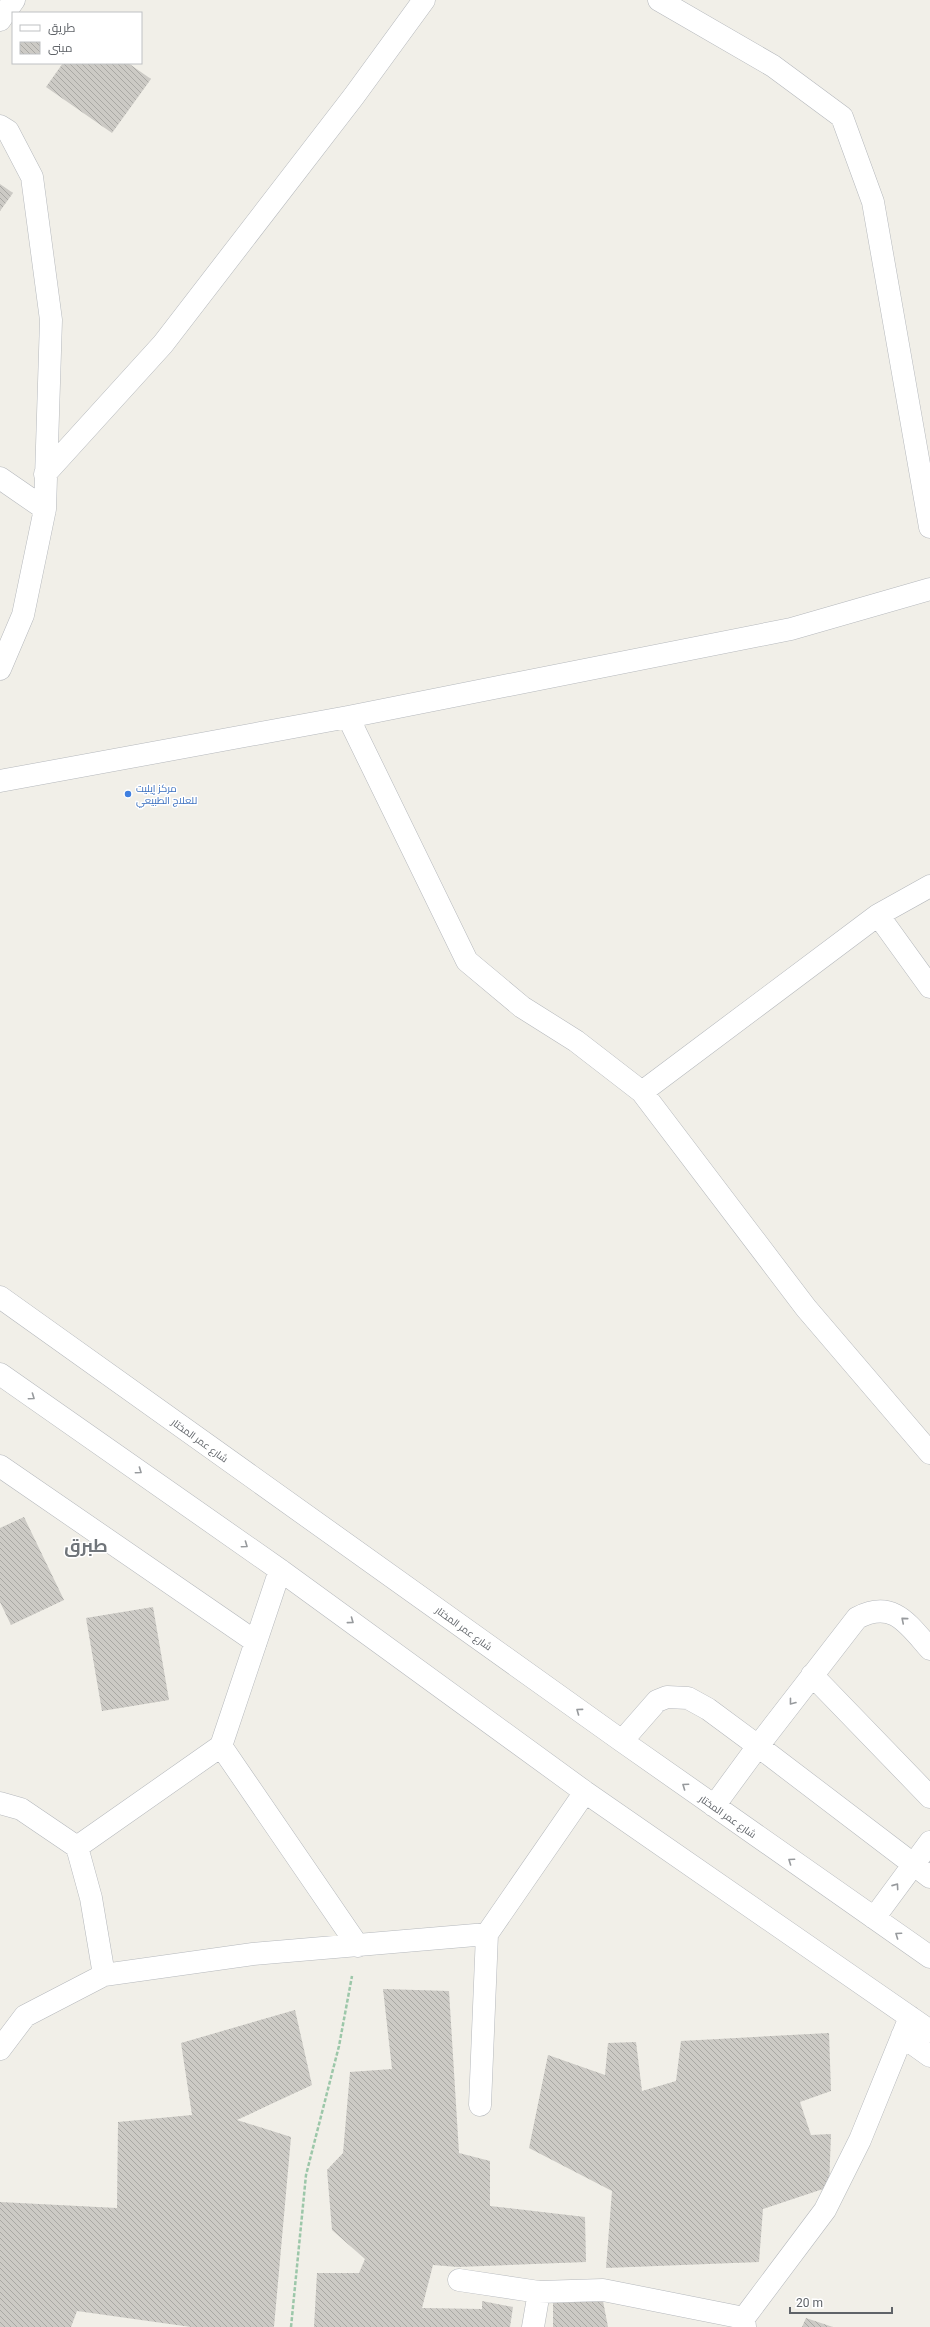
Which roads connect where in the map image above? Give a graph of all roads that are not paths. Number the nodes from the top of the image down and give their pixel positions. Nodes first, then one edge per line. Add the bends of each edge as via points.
1 (14, 0) edge
2 (424, 0) edge
3 (659, 0) edge
4 (0, 20) edge
5 (0, 126) edge
6 (45, 474) junction
7 (0, 478) edge
8 (45, 509) junction
9 (930, 527) edge
10 (930, 589) edge
11 (0, 669) edge
12 (348, 717) junction
13 (0, 781) edge
14 (930, 886) edge
15 (878, 915) junction
16 (930, 987) edge
17 (642, 1092) junction
18 (0, 1296) edge
19 (0, 1374) edge
20 (930, 1454) edge
21 (0, 1466) edge
22 (280, 1570) junction
23 (256, 1642) junction
24 (930, 1649) edge
25 (812, 1676) junction
26 (622, 1741) junction
27 (221, 1746) junction
28 (758, 1746) junction
29 (585, 1792) junction
30 (930, 1796) edge
31 (0, 1802) edge
32 (714, 1806) junction
33 (930, 1842) edge
34 (77, 1847) junction
35 (913, 1863) junction
36 (930, 1877) edge
37 (874, 1918) junction
38 (487, 1934) junction
39 (358, 1946) junction
40 (930, 1957) edge
41 (104, 1976) junction
42 (906, 2027) junction
43 (930, 2031) edge
44 (0, 2049) edge
45 (930, 2056) edge
46 (480, 2106) dead end
47 (459, 2280) dead end
48 (539, 2292) junction
49 (745, 2322) edge
50 (533, 2327) edge

1 - 4 street
2 - 6 street via 354,96 163,344
3 - 9 street via 773,66 842,117 873,202
5 - 6 street via 8,131 32,177 51,320
6 - 8 street
7 - 8 street
8 - 11 street via 23,615
10 - 12 street via 790,629
12 - 13 street
12 - 17 street via 467,961 522,1007 576,1041
14 - 15 street
15 - 16 street
15 - 17 street
17 - 20 street via 806,1308
26 -> 18 street, شارع عمر المختار
19 -> 22 street
21 - 23 street
22 - 23 street
22 -> 29 street
23 - 27 street
24 -> 25 street via 906,1620 882,1610 868,1612 857,1618
25 -> 28 street
25 - 30 street
26 - 28 street via 657,1701 678,1696 697,1702
32 -> 26 street, شارع عمر المختار
27 - 34 street
27 - 39 street
28 - 32 street
28 - 35 street
29 - 38 street
29 - 42 street
31 - 34 street via 21,1810
37 -> 32 street, شارع عمر المختار
33 - 35 street
34 - 41 street via 91,1898
35 - 36 street
37 -> 35 street
40 -> 37 street, شارع عمر المختار
38 - 39 street
38 - 46 street
39 - 41 street via 253,1954
41 - 44 street via 25,2016
42 - 43 street
42 - 45 street
42 - 49 street via 860,2140 825,2210
47 - 48 street
48 - 49 street via 603,2290
48 - 50 street

